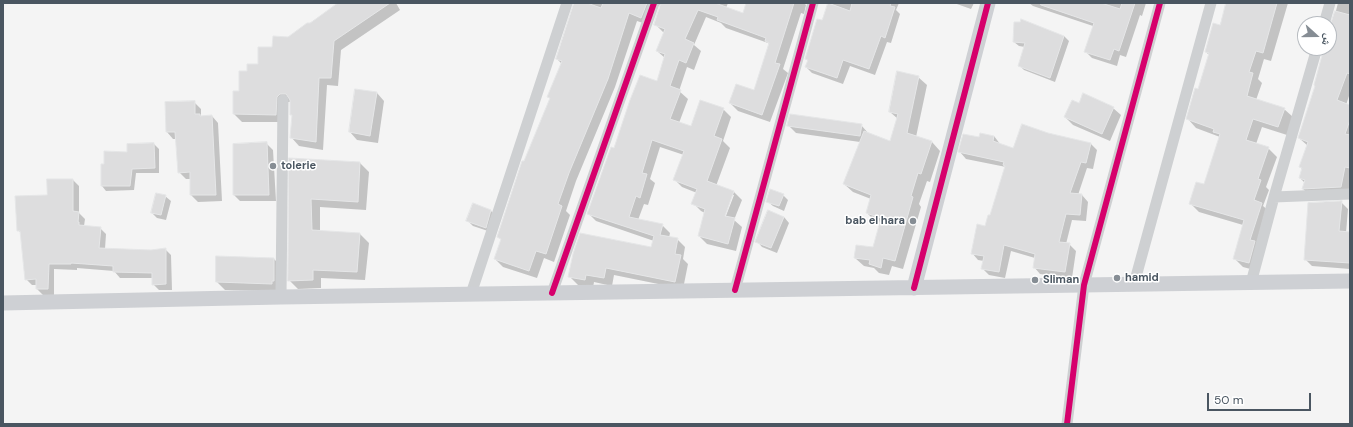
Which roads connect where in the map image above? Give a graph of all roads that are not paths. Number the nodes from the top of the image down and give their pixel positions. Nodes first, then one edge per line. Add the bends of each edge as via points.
1 (566, 3) edge
2 (654, 3) edge
3 (813, 3) edge
4 (988, 3) edge
5 (1160, 3) edge
6 (1211, 3) edge
7 (1330, 3) edge
8 (1326, 16) edge
9 (1315, 56) edge
10 (283, 100) dead end
11 (1350, 194) edge
12 (1274, 196) junction
13 (1350, 281) edge
14 (1251, 283) junction
15 (1134, 284) junction
16 (1084, 285) junction
17 (914, 288) junction
18 (735, 290) junction
19 (552, 293) junction
20 (471, 294) junction
21 (281, 297) junction
22 (3, 303) edge
23 (1066, 424) edge

1 - 20 street
2 - 19 street
3 - 18 street
4 - 17 main road
5 - 16 street
6 - 15 street
7 - 8 street
9 - 12 street
10 - 21 street
11 - 12 street
12 - 14 street
13 - 14 main road
14 - 15 main road
15 - 16 main road
16 - 17 main road
16 - 23 street
17 - 18 main road
18 - 19 main road
19 - 20 main road
20 - 21 main road
21 - 22 main road

